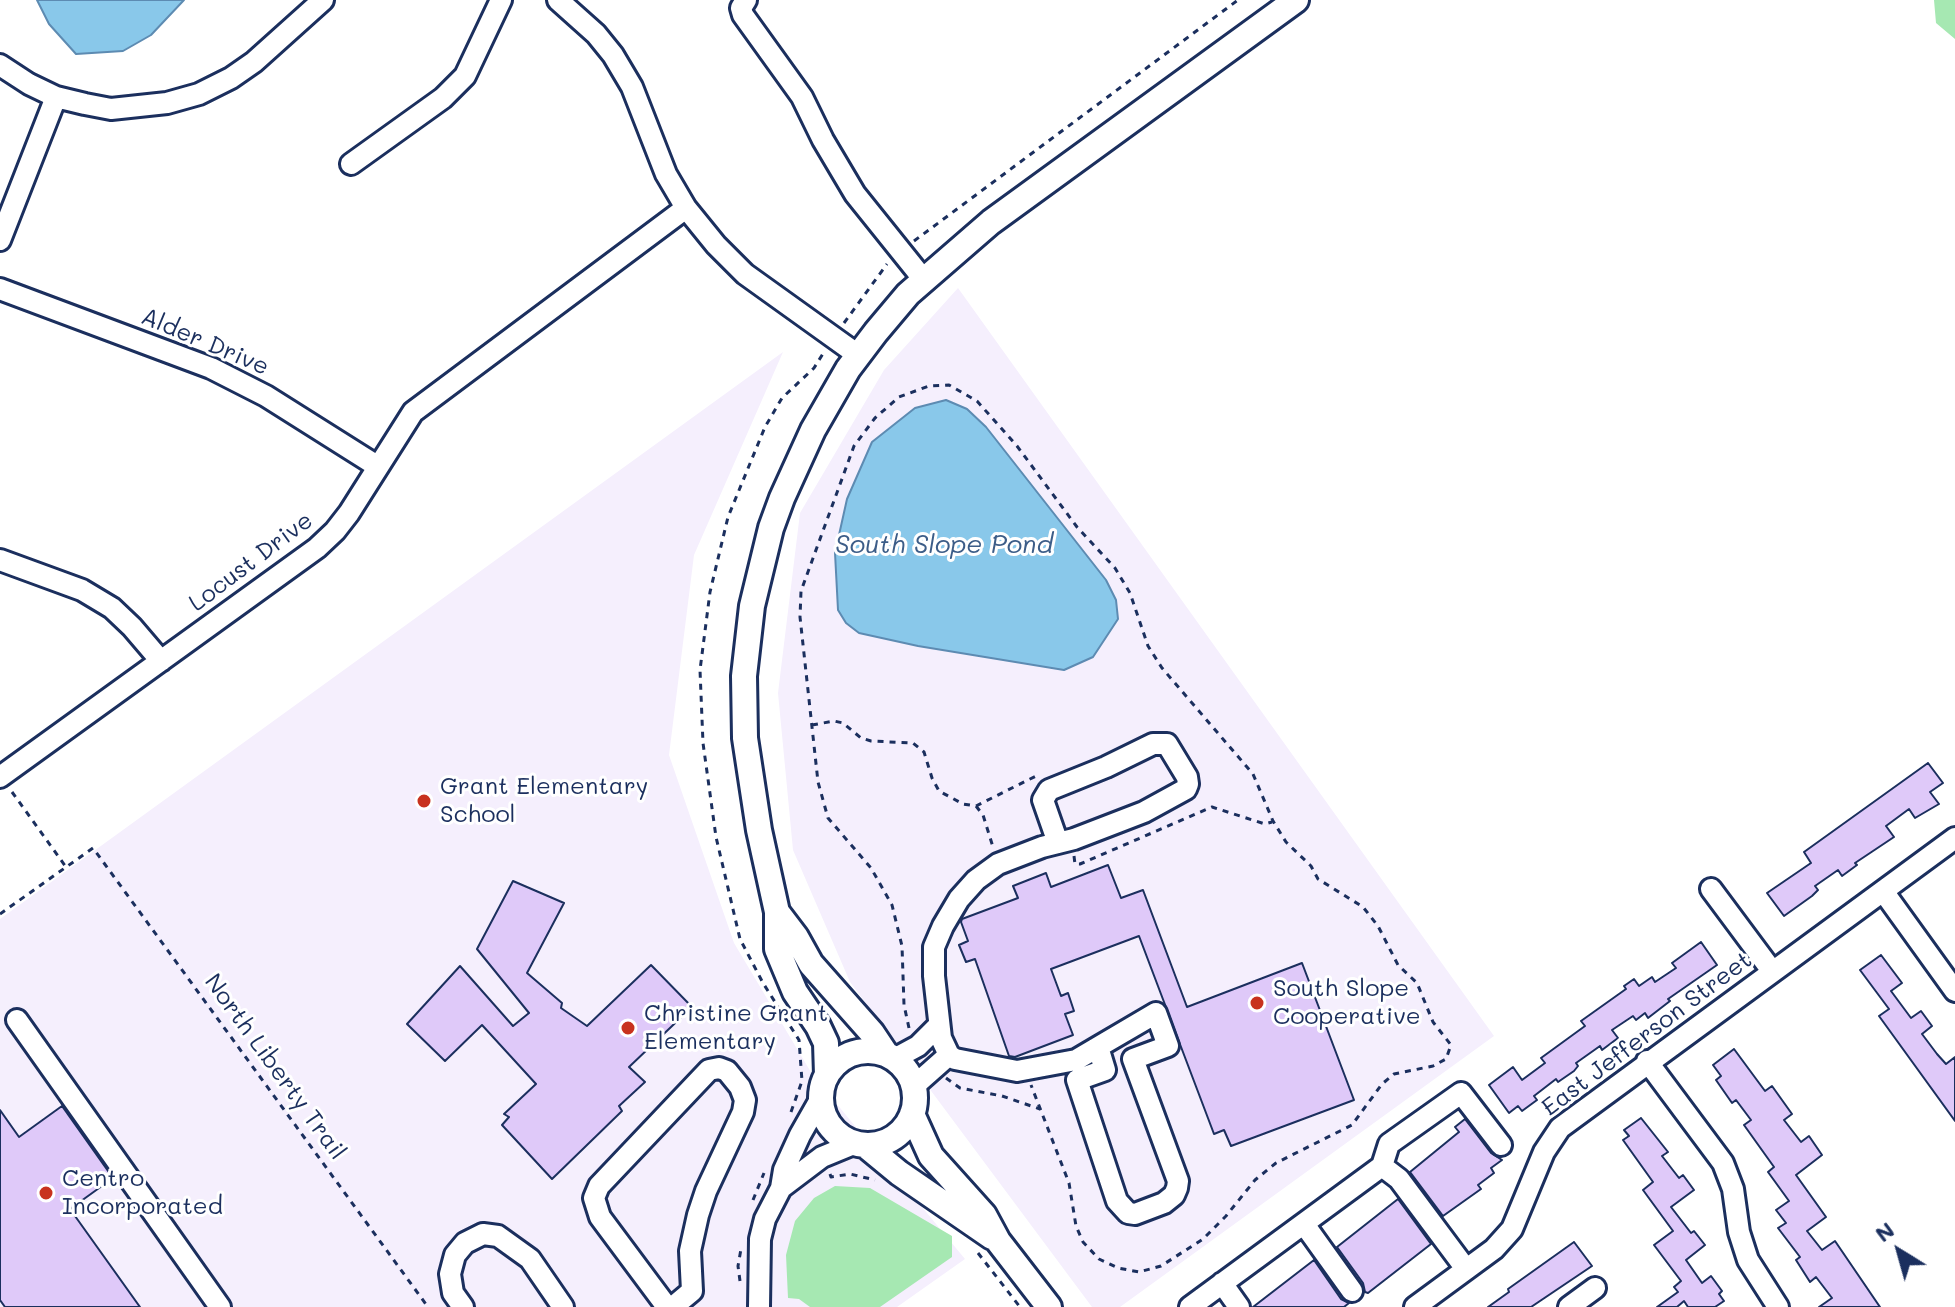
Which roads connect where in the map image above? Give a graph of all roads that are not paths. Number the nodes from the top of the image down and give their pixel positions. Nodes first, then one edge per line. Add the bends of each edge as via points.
1 (323, 0) edge
2 (501, 0) edge
3 (558, 0) edge
4 (746, 0) edge
5 (1296, 0) edge
6 (0, 65) edge
7 (56, 97) junction
8 (351, 164) dead end
9 (686, 208) junction
10 (0, 240) edge
11 (924, 280) junction
12 (0, 289) edge
13 (858, 355) junction
14 (377, 466) junction
15 (0, 560) edge
16 (161, 661) junction
17 (6, 785) edge
18 (1955, 838) edge
19 (1064, 842) junction
20 (1711, 889) dead end
21 (1883, 891) junction
22 (777, 912) junction
23 (1772, 971) junction
24 (1955, 991) edge
25 (17, 1020) dead end
26 (939, 1025) junction
27 (1098, 1047) junction
28 (949, 1055) junction
29 (890, 1056) junction
30 (1133, 1059) junction
31 (1647, 1061) junction
32 (1105, 1070) junction
33 (824, 1086) junction
34 (914, 1086) junction
35 (912, 1114) junction
36 (860, 1144) junction
37 (1501, 1145) dead end
38 (1382, 1166) junction
39 (781, 1188) junction
40 (1304, 1224) junction
41 (998, 1241) junction
42 (1466, 1269) junction
43 (1222, 1283) junction
44 (1595, 1288) dead end
45 (1352, 1291) dead end
46 (220, 1307) edge
47 (463, 1307) edge
48 (563, 1307) edge
49 (670, 1307) edge
50 (759, 1307) edge
51 (1049, 1307) edge
52 (1190, 1307) edge
53 (1239, 1307) edge
54 (1415, 1307) edge
55 (1569, 1307) edge
56 (1778, 1307) edge

1 - 7 street via 254,62 199,94 111,109
2 - 8 street via 465,76
3 - 9 street via 613,55
4 - 11 street via 743,15 802,97 855,194 896,254
5 - 11 main road via 991,222
6 - 7 street
7 - 10 street
9 - 13 street via 745,274
9 - 14 street, Locust Drive via 432,396 413,412
11 - 13 main road
12 - 14 street, Alder Drive via 211,368
13 - 22 main road via 813,430 782,498 749,630 745,738
14 - 16 street, Locust Drive via 335,531 317,548
15 - 16 street via 82,590 112,608
16 - 17 street, Locust Drive
18 - 21 street, East Jefferson Street
19 - 19 street via 1044,795 1161,742 1167,744 1187,777 1186,789 1144,812
19 - 26 street via 1002,862 959,899 934,947
20 - 23 street
21 - 23 street, East Jefferson Street
21 - 24 street
22 - 29 main road via 811,964
22 - 33 main road via 777,949 826,1043
23 - 31 street, East Jefferson Street
25 - 46 street
26 - 28 street
26 - 29 street via 918,1046
27 - 28 street via 1076,1060 1017,1071
27 - 30 street via 1156,1013 1168,1046
27 - 32 street
28 - 34 street
29 - 33 main road via 872,1051 846,1056
29 - 34 main road via 909,1073
30 - 32 street
30 - 32 street via 1178,1181 1174,1195 1164,1203 1135,1214 1117,1201 1077,1080
31 - 42 street, East Jefferson Street via 1560,1128 1544,1152 1512,1229
31 - 56 street via 1723,1163 1748,1260
33 - 36 main road via 828,1122
33 - 39 street via 784,1170
34 - 35 main road
35 - 36 main road via 894,1137
35 - 41 main road via 931,1156 984,1215
36 - 39 street via 822,1157
36 - 41 main road
37 - 38 street via 1461,1093 1389,1144
38 - 40 street
38 - 42 street via 1399,1179
39 - 50 street via 760,1239
40 - 43 street
40 - 45 street
41 - 51 main road
42 - 54 street, East Jefferson Street
43 - 52 street
43 - 53 street
44 - 55 street
47 - 48 street via 453,1293 450,1274 455,1255 483,1234 498,1236 530,1259
49 - 49 street via 600,1217 594,1198 599,1186 709,1070 719,1068 740,1087 743,1112 698,1215 690,1251 692,1291

